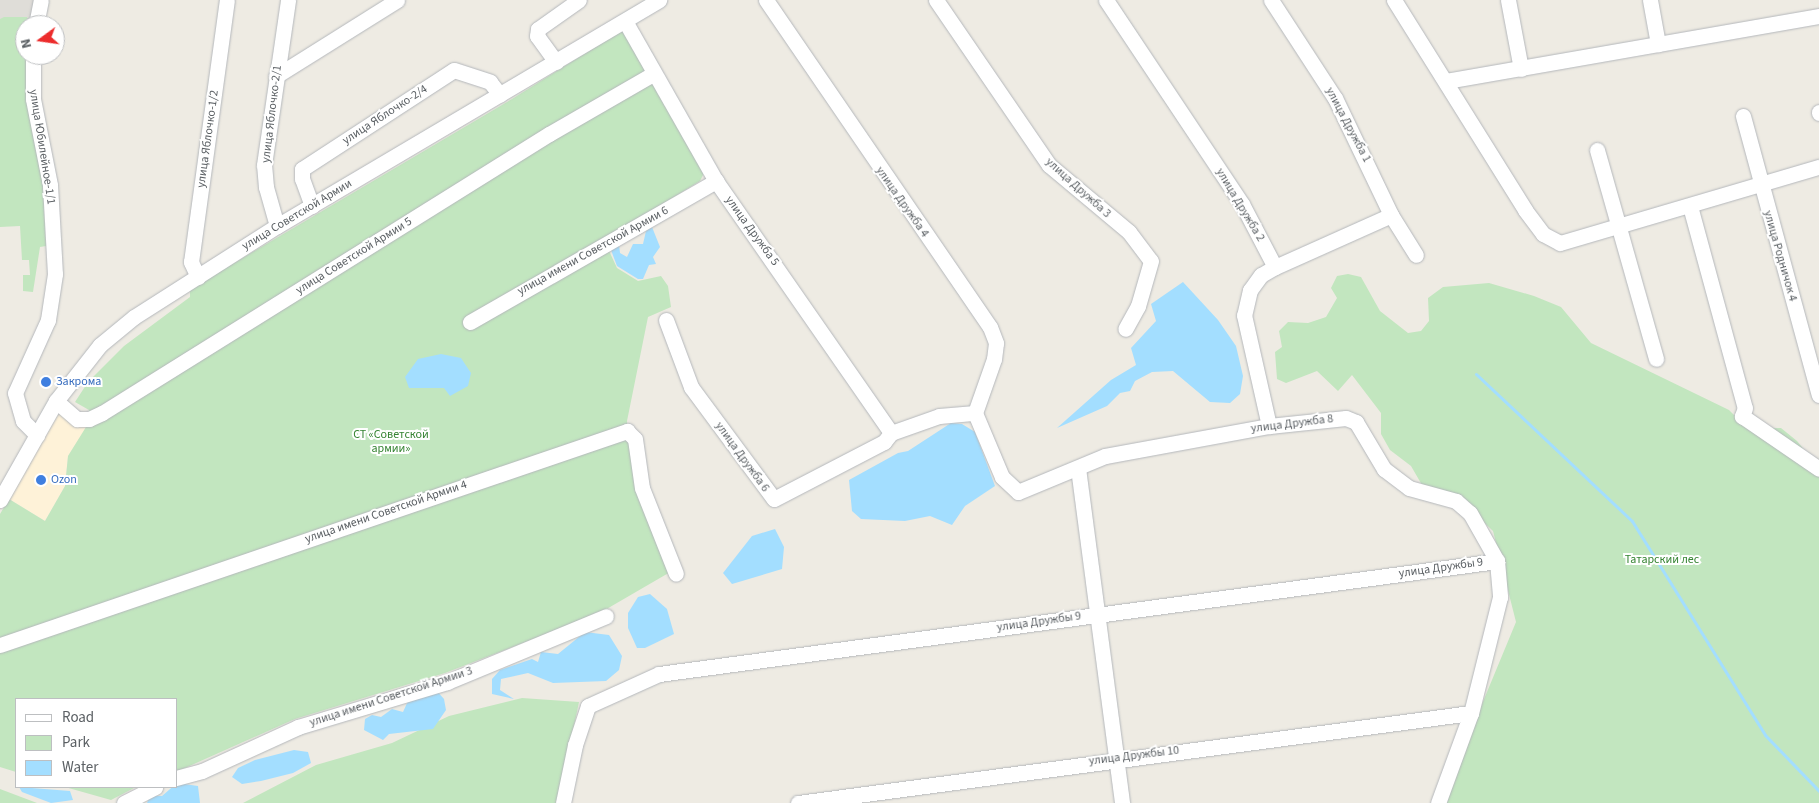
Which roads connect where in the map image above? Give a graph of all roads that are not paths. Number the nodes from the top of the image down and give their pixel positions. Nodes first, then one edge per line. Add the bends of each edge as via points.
1 (41, 0) edge
2 (227, 0) edge
3 (288, 0) edge
4 (397, 0) edge
5 (578, 0) edge
6 (659, 0) edge
7 (766, 0) edge
8 (936, 0) edge
9 (1106, 0) edge
10 (1271, 0) edge
11 (1394, 0) edge
12 (1508, 0) edge
13 (1650, 0) edge
14 (38, 15) edge
15 (1819, 16) edge
16 (625, 21) junction
17 (1658, 44) junction
18 (556, 62) junction
19 (33, 65) edge
20 (1521, 70) junction
21 (653, 74) junction
22 (276, 76) junction
23 (1446, 81) junction
24 (500, 95) junction
25 (1743, 116) dead end
26 (1597, 150) dead end
27 (1819, 167) edge
28 (716, 181) junction
29 (1761, 185) junction
30 (312, 206) junction
31 (1690, 206) junction
32 (1391, 215) junction
33 (277, 226) junction
34 (1618, 227) junction
35 (1416, 255) dead end
36 (1275, 267) junction
37 (198, 277) junction
38 (666, 320) dead end
39 (470, 322) dead end
40 (1125, 329) dead end
41 (1656, 359) dead end
42 (1819, 395) edge
43 (56, 401) junction
44 (975, 413) junction
45 (1269, 426) junction
46 (891, 434) junction
47 (37, 435) junction
48 (1078, 468) junction
49 (1819, 469) edge
50 (0, 500) edge
51 (1497, 561) junction
52 (676, 574) dead end
53 (1097, 614) junction
54 (606, 616) dead end
55 (0, 645) edge
56 (1472, 713) junction
57 (1116, 758) junction
58 (178, 777) edge
59 (153, 788) edge
60 (124, 803) edge
61 (563, 803) edge
62 (798, 803) edge
63 (1122, 803) edge
64 (1438, 803) edge

1 - 14 street
2 - 37 street, улица Яблочко-1/2 via 191,262
3 - 22 street, улица Яблочко-2/1
4 - 22 street
5 - 18 street via 538,28 537,36
6 - 16 street, улица Советской Армии
7 - 44 street, улица Дружба 4 via 990,327 996,343 994,359
8 - 40 street, улица Дружба 3 via 1049,165 1128,232 1151,260 1138,306
9 - 36 street, улица Дружба 2 via 1242,204
10 - 32 street, улица Дружба 1 via 1334,98
11 - 23 street
12 - 20 street
13 - 17 street
15 - 17 street
16 - 18 street, улица Советской Армии
16 - 21 street, улица Дружба 5
17 - 20 street
18 - 24 street, улица Советской Армии
19 - 47 street, улица Юбилейное-1/1 via 33,99 50,185 55,274 48,320 15,393 23,421
20 - 23 street
21 - 28 street, улица Дружба 5
21 - 43 street, улица Советской Армии 5 via 549,134 102,413 90,419 78,419
22 - 33 street, улица Яблочко-2/1 via 264,165 266,187
23 - 34 street via 1542,234 1560,243
24 - 30 street, улица Советской Армии
24 - 30 street, улица Яблочко-2/4 via 490,82 454,70 302,169 302,179
25 - 29 street, улица Родничок 4
26 - 34 street
27 - 29 street
28 - 39 street, улица имени Советской Армии 6
28 - 46 street, улица Дружба 5
29 - 31 street
29 - 42 street, улица Родничок 4
30 - 33 street, улица Советской Армии
31 - 34 street
31 - 49 street via 1745,408 1742,416
32 - 35 street, улица Дружба 1
32 - 36 street
33 - 37 street, улица Советской Армии
34 - 41 street
36 - 45 street via 1262,275 1250,290 1244,315
37 - 43 street, улица Советской Армии via 134,317 100,345
38 - 46 street, улица Дружба 6 via 691,387 774,499 884,442
43 - 47 street, улица Советской Армии
44 - 46 street via 939,416
44 - 48 street, улица Дружба 8 via 1002,477 1018,492
45 - 48 street, улица Дружба 8 via 1105,456
45 - 51 street, улица Дружба 8 via 1346,418 1356,422 1384,469 1410,488 1456,501 1470,513
47 - 50 street, улица Советской Армии
48 - 53 street
51 - 53 street, улица Дружбы 9
51 - 56 street, улица Дружба 8 via 1500,597
52 - 55 street, улица имени Советской Армии 4 via 642,488 635,439 627,431
53 - 57 street
53 - 61 street, улица Дружбы 9 via 659,674 588,706 575,745
54 - 58 street, улица имени Советской Армии 3 via 448,682 298,727 202,771
56 - 57 street, улица Дружбы 10
56 - 64 street, улица Дружба 8
57 - 62 street, улица Дружбы 10
57 - 63 street
59 - 60 street

